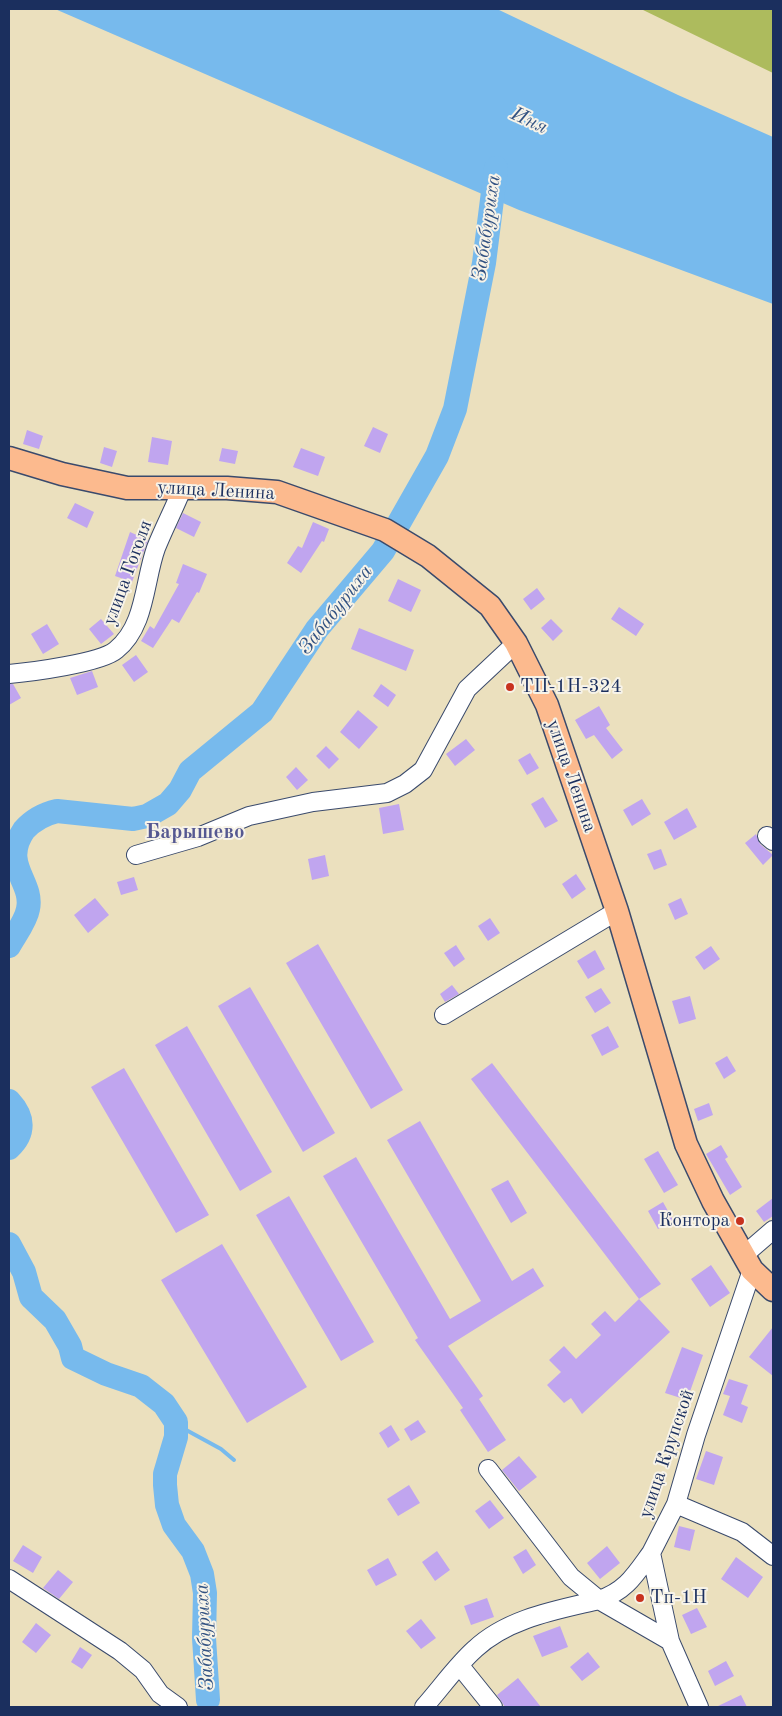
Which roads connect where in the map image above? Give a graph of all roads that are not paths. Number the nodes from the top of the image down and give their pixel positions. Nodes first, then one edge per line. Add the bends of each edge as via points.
1 (9, 458) edge
2 (182, 488) junction
3 (516, 643) junction
4 (9, 674) edge
5 (136, 855) dead end
6 (617, 911) junction
7 (444, 1015) dead end
8 (773, 1230) edge
9 (748, 1262) junction
10 (773, 1290) edge
11 (488, 1469) dead end
12 (676, 1504) junction
13 (651, 1553) junction
14 (773, 1556) edge
15 (9, 1579) edge
16 (599, 1600) junction
17 (670, 1641) junction
18 (460, 1666) junction
19 (178, 1707) edge
20 (424, 1707) edge
21 (493, 1707) edge
22 (700, 1707) edge

1 - 2 main road, улица Ленина via 127,488
2 - 3 main road, улица Ленина via 278,492 385,530 415,547 490,606
2 - 4 street, улица Гоголя via 156,550 141,608 126,641 115,652 83,662
3 - 5 street via 467,689 423,770 405,784 386,792 313,802 249,816 198,837
3 - 6 main road, улица Ленина via 547,705
6 - 7 street
6 - 9 main road, улица Ленина via 686,1144 713,1201
8 - 9 street
9 - 10 main road, улица Ленина
9 - 12 street, улица Крупской
11 - 16 street via 572,1578
12 - 13 street, улица Крупской
12 - 14 street via 742,1532
13 - 16 street, улица Крупской via 631,1581 616,1595
13 - 17 street
15 - 19 street via 120,1651 143,1670 160,1694
16 - 17 street
16 - 18 street, улица Крупской via 539,1614 498,1633 475,1649
17 - 22 street
18 - 20 street, улица Крупской
18 - 21 street

